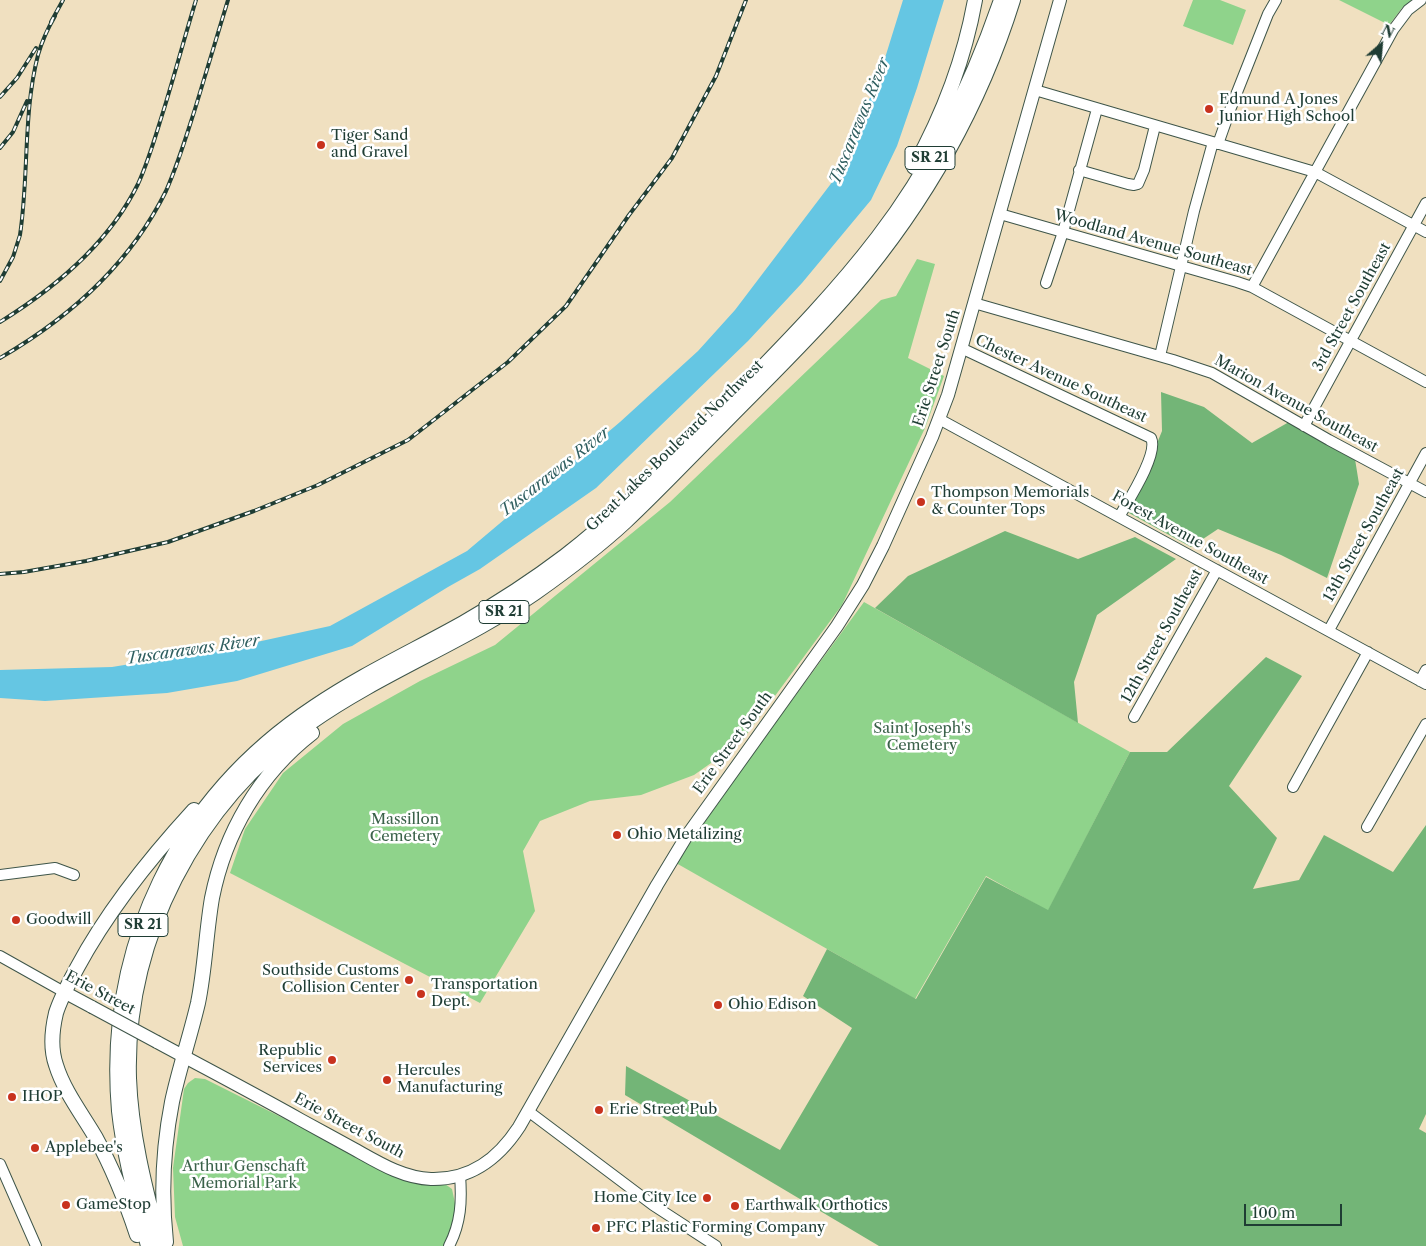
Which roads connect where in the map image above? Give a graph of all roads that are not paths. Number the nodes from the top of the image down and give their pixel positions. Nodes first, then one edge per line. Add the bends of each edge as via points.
1 (975, 0) edge
2 (1001, 0) edge
3 (1014, 0) edge
4 (1060, 0) edge
5 (1276, 0) edge
6 (1421, 0) edge
7 (1035, 90) junction
8 (1097, 108) junction
9 (1155, 126) junction
10 (1216, 143) junction
11 (1079, 170) junction
12 (1315, 172) junction
13 (1426, 203) edge
14 (1000, 214) junction
15 (1414, 226) junction
16 (1063, 232) junction
17 (1426, 232) edge
18 (1181, 266) junction
19 (1046, 283) dead end
20 (1252, 287) junction
21 (828, 298) junction
22 (974, 303) junction
23 (1351, 341) junction
24 (961, 348) junction
25 (1160, 356) junction
26 (1426, 382) edge
27 (939, 419) junction
28 (1304, 426) junction
29 (1426, 453) edge
30 (1410, 483) junction
31 (1426, 492) edge
32 (1119, 517) junction
33 (1217, 570) junction
34 (1328, 630) junction
35 (1368, 652) junction
36 (422, 659) junction
37 (1426, 670) edge
38 (1423, 682) edge
39 (352, 683) junction
40 (1134, 717) dead end
41 (1426, 724) edge
42 (1293, 787) dead end
43 (1368, 828) dead end
44 (0, 875) edge
45 (74, 875) dead end
46 (0, 956) edge
47 (64, 992) junction
48 (184, 1057) junction
49 (528, 1111) junction
50 (0, 1164) edge
51 (460, 1175) junction
52 (36, 1246) edge
53 (140, 1246) edge
54 (148, 1246) edge
55 (160, 1246) edge
56 (167, 1246) edge
57 (449, 1246) edge
58 (716, 1246) edge

1 - 21 highway via 959,66 936,126 902,189
2 - 21 highway, Great Lakes Boulevard Northwest / SR 21 via 973,72 934,151 887,225
3 - 36 highway, Great Lakes Boulevard Northwest / SR 21 via 982,84 949,149 889,243 830,314 603,541 535,593
4 - 7 main road, Erie Street South
5 - 10 street
6 - 12 street via 1408,10 1393,30
7 - 8 street
7 - 14 main road, Erie Street South
8 - 9 street
8 - 11 street
9 - 10 street
9 - 11 street via 1138,184
10 - 12 street
10 - 18 street via 1194,211
11 - 16 street
12 - 15 street
12 - 20 street
13 - 15 street, 3rd Street Southeast
14 - 16 street, Woodland Avenue Southeast
14 - 22 main road, Erie Street South
15 - 17 street
15 - 23 street, 3rd Street Southeast
16 - 18 street, Woodland Avenue Southeast
16 - 19 street
18 - 20 street, Woodland Avenue Southeast
18 - 25 street
20 - 23 street, Woodland Avenue Southeast
21 - 39 highway, Great Lakes Boulevard Northwest / SR 21 via 652,479 587,538 492,606
22 - 24 main road, Erie Street South
22 - 25 street, Marion Avenue Southeast
23 - 26 street, Woodland Avenue Southeast
23 - 28 street, 3rd Street Southeast
24 - 27 main road, Erie Street South
24 - 32 street, Chester Avenue Southeast via 1151,438 1147,466
25 - 28 street, Marion Avenue Southeast via 1212,373
27 - 32 street, Forest Avenue Southeast
27 - 49 main road, Erie Street South via 863,585 683,841
28 - 30 street, Marion Avenue Southeast
29 - 30 street, 13th Street Southeast
30 - 31 street, Marion Avenue Southeast
30 - 34 street, 13th Street Southeast
32 - 33 street, Forest Avenue Southeast
33 - 34 street, Forest Avenue Southeast
33 - 40 street, 12th Street Southeast
34 - 35 street, Forest Avenue Southeast
35 - 38 street, Forest Avenue Southeast
35 - 42 street
36 - 48 highway via 301,741 273,768 250,800 230,839 216,880 202,980
36 - 55 highway, Great Lakes Boulevard Northwest / SR 21 via 322,715 260,764 201,834 162,906 143,960 129,1040 130,1097 136,1140
37 - 38 street
39 - 47 highway via 315,700 286,719 222,779 132,882 99,929
39 - 54 highway, Great Lakes Boulevard Northwest / SR 21 via 269,739 208,802 168,866 146,915 128,971 120,1010 117,1067 122,1136
41 - 43 street
44 - 45 street via 55,868
46 - 47 street, Erie Street
47 - 48 main road, Erie Street, bridge
47 - 53 highway via 52,1032 56,1065 109,1163
48 - 51 main road, Erie Street South via 395,1171 423,1178
48 - 56 highway via 172,1100 165,1147
49 - 51 main road, Erie Street South via 499,1153 478,1168
49 - 58 street via 652,1205
50 - 52 street
51 - 57 street via 460,1214

